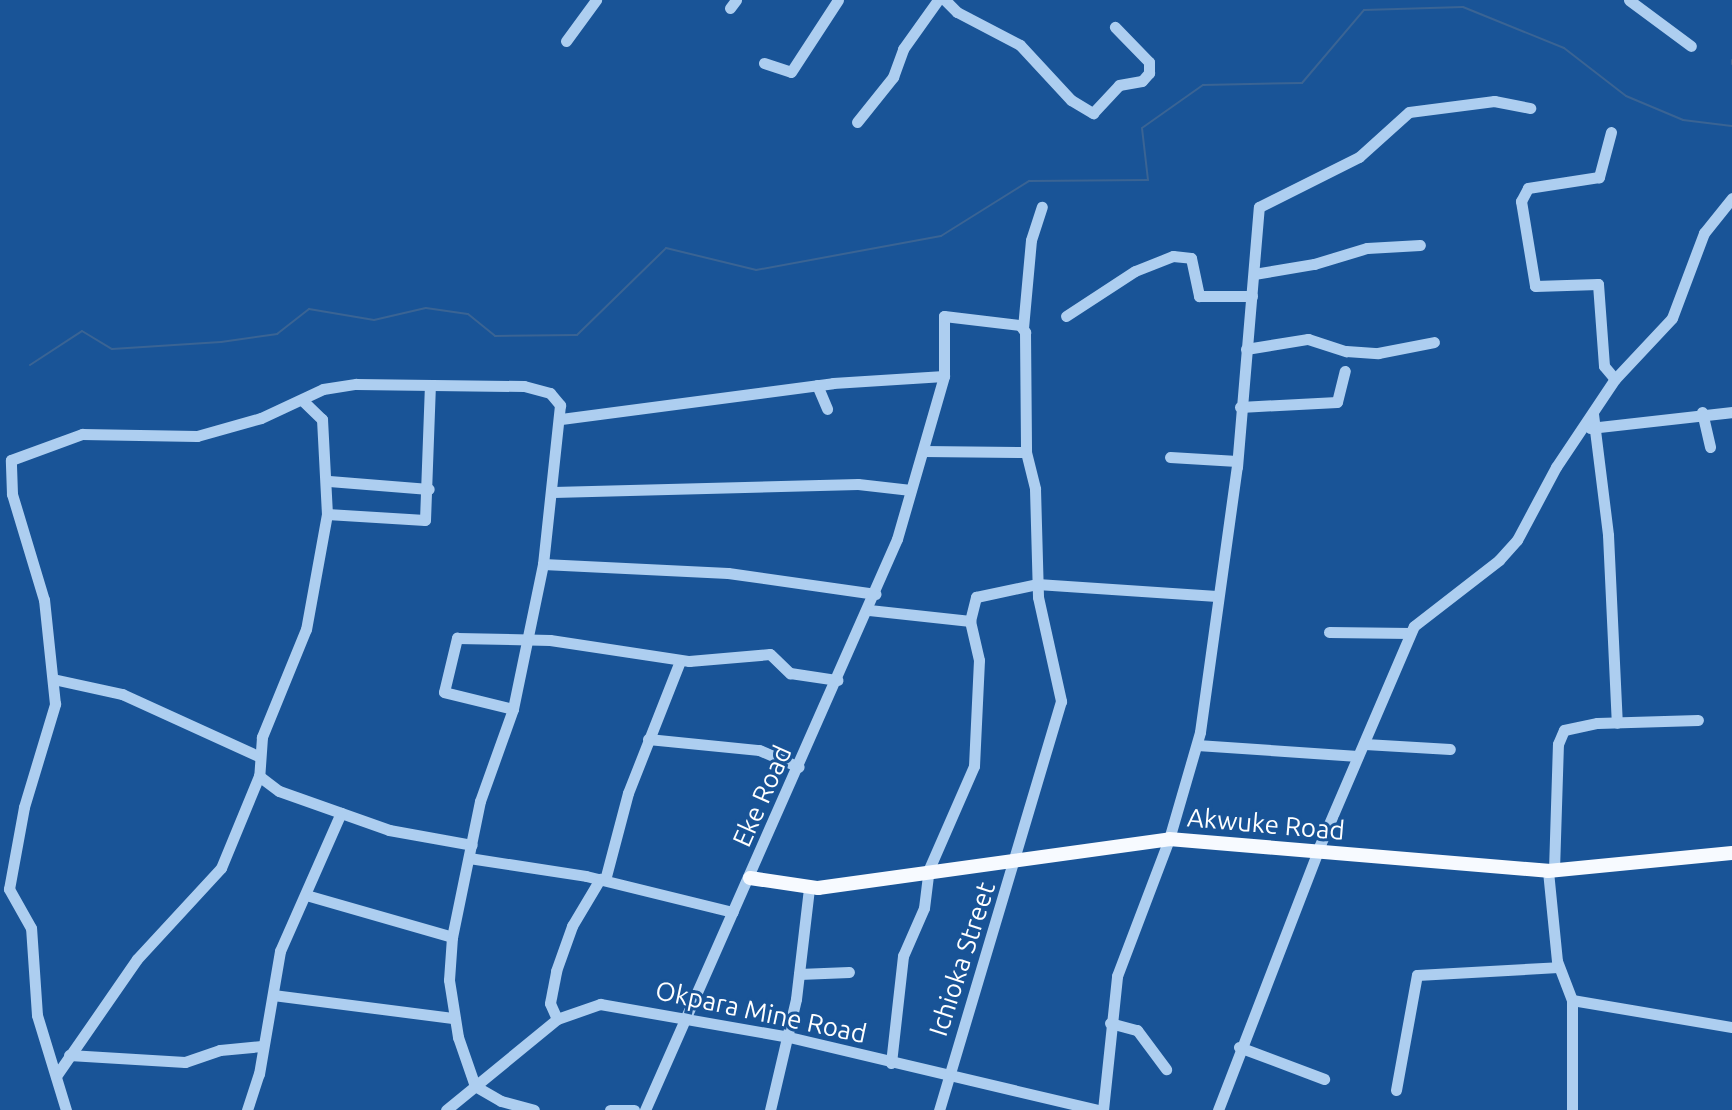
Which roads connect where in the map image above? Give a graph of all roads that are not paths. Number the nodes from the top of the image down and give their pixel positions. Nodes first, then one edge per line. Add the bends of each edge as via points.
1 (596, 0) edge
2 (838, 0) edge
3 (938, 0) edge
4 (945, 0) edge
5 (1629, 0) edge
6 (1115, 27) dead end
7 (566, 41) dead end
8 (1691, 46) dead end
9 (764, 63) dead end
10 (1530, 108) dead end
11 (857, 122) dead end
12 (1611, 132) dead end
13 (1732, 198) edge
14 (1042, 207) dead end
15 (1420, 245) dead end
16 (1254, 274) junction
17 (1252, 296) junction
18 (1066, 316) dead end
19 (1023, 328) junction
20 (1434, 342) dead end
21 (1246, 349) junction
22 (1345, 371) dead end
23 (944, 376) junction
24 (1615, 379) junction
25 (430, 385) junction
26 (817, 385) junction
27 (302, 400) junction
28 (1240, 407) junction
29 (827, 409) dead end
30 (1702, 412) junction
31 (1732, 412) edge
32 (561, 419) junction
33 (1591, 428) junction
34 (1710, 447) dead end
35 (923, 451) junction
36 (1026, 452) junction
37 (1170, 457) dead end
38 (1237, 461) junction
39 (329, 481) junction
40 (429, 489) junction
41 (911, 490) junction
42 (553, 492) junction
43 (327, 514) junction
44 (543, 564) junction
45 (1037, 584) junction
46 (876, 594) junction
47 (1217, 596) junction
48 (869, 610) junction
49 (970, 621) junction
50 (1329, 632) dead end
51 (1410, 633) junction
52 (523, 640) junction
53 (680, 661) junction
54 (53, 679) junction
55 (837, 680) junction
56 (513, 709) junction
57 (1698, 720) dead end
58 (1617, 723) junction
59 (648, 739) junction
60 (1365, 744) junction
61 (1197, 745) junction
62 (1450, 749) dead end
63 (258, 756) junction
64 (1358, 756) junction
65 (799, 767) junction
66 (259, 776) junction
67 (341, 813) junction
68 (1169, 839) junction
69 (472, 845) junction
70 (1317, 853) junction
71 (1732, 853) edge
72 (469, 858) junction
73 (1018, 858) junction
74 (1551, 870) junction
75 (929, 872) junction
76 (750, 878) junction
77 (603, 880) junction
78 (809, 889) junction
79 (306, 895) junction
80 (733, 912) junction
81 (452, 937) junction
82 (1558, 967) junction
83 (849, 972) dead end
84 (799, 974) junction
85 (273, 995) junction
86 (1572, 1000) junction
87 (688, 1016) junction
88 (453, 1018) junction
89 (557, 1019) junction
90 (1110, 1023) junction
91 (1732, 1027) edge
92 (789, 1037) junction
93 (262, 1046) junction
94 (1239, 1047) junction
95 (69, 1055) junction
96 (891, 1063) junction
97 (1166, 1069) dead end
98 (947, 1074) junction
99 (56, 1076) junction
100 (1324, 1079) dead end
101 (475, 1086) junction
102 (1396, 1090) dead end
103 (66, 1110) edge
104 (247, 1110) edge
105 (446, 1110) edge
106 (534, 1110) edge
107 (610, 1110) edge
108 (634, 1110) edge
109 (645, 1110) edge
110 (770, 1110) edge
111 (939, 1110) edge
112 (1100, 1110) edge
113 (1218, 1110) edge
114 (1572, 1110) edge

1 - 7 street
2 - 9 street via 791,72
3 - 11 street via 903,49 893,77
4 - 6 street via 965,17 1020,45 1071,100 1093,113 1119,85 1142,81 1149,73 1149,62
5 - 8 street
10 - 16 street via 1494,101 1409,112 1359,157 1259,207
12 - 24 street via 1599,177 1528,188 1521,201 1535,286 1598,284 1604,366
13 - 24 street via 1704,233 1672,318
14 - 19 street, Ichioka Street via 1031,240
15 - 16 street via 1367,248
16 - 17 street
17 - 18 street via 1199,296 1191,258 1173,256 1135,271
17 - 21 street
19 - 23 street, Eke Road via 944,316
19 - 36 street, Ichioka Street
20 - 21 street via 1378,353 1346,351 1308,339
21 - 28 street
22 - 28 street via 1337,402
23 - 26 street
23 - 35 street, Eke Road
24 - 33 street via 1593,414
25 - 27 street via 334,386
25 - 32 street via 545,391 559,401
25 - 40 street
26 - 29 street
26 - 32 street
27 - 39 street via 321,415
27 - 54 street via 197,436 82,434 13,457 12,494 42,591
28 - 38 street
30 - 31 street
30 - 33 street
30 - 34 street
32 - 42 street
33 - 51 street via 1509,550
33 - 58 street via 1602,470
35 - 36 street
35 - 41 street, Eke Road
36 - 45 street, Ichioka Street via 1035,489
37 - 38 street
38 - 47 street
39 - 40 street
39 - 43 street
40 - 43 street via 422,521
41 - 42 street via 858,484
41 - 46 street, Eke Road
42 - 44 street
43 - 63 street via 301,647
44 - 46 street via 728,573
44 - 52 street
45 - 47 street
45 - 49 street via 979,594
45 - 73 street, Ichioka Street via 1061,701
46 - 48 street, Eke Road
47 - 61 street via 1215,645
48 - 49 street
48 - 55 street, Eke Road
49 - 75 street via 979,660 974,766
50 - 51 street
51 - 60 street
52 - 53 street
52 - 56 street
52 - 56 street via 457,638 443,686 450,697
53 - 55 street via 770,654 790,673
53 - 59 street
54 - 63 street via 122,694
54 - 99 street via 53,714 24,807 9,889 31,928 37,1015
55 - 65 street, Eke Road
56 - 69 street via 483,789
57 - 58 street
58 - 74 street via 1574,726 1560,735
59 - 65 street via 759,750
59 - 77 street
60 - 62 street
60 - 64 street
61 - 64 street
61 - 68 street
63 - 66 street
64 - 70 street
65 - 76 street, Eke Road
66 - 67 street via 279,791
66 - 95 street via 221,868 137,959
67 - 69 street via 389,830
67 - 79 street
68 - 70 main road, Akwuke Road via 1259,843
68 - 73 main road, Akwuke Road
68 - 90 street via 1117,976
69 - 72 street
70 - 74 main road, Akwuke Road
70 - 94 street
71 - 74 main road, Akwuke Road
72 - 77 street
72 - 81 street
73 - 75 main road, Akwuke Road
73 - 98 street, Ichioka Street
74 - 82 street
75 - 78 main road, Akwuke Road
75 - 96 street via 924,908 898,974
76 - 78 main road, Akwuke Road
76 - 80 street, Eke Road
77 - 80 street
77 - 89 street via 572,926 556,971 550,1003
78 - 84 street
79 - 81 street
79 - 85 street via 280,951
80 - 87 street, Eke Road
81 - 88 street
82 - 86 street
82 - 102 street via 1417,975
83 - 84 street
84 - 92 street
85 - 88 street
85 - 93 street
86 - 91 street
86 - 114 street
87 - 89 street, Okpara Mine Road via 600,1004
87 - 92 street, Okpara Mine Road
87 - 109 street, Eke Road
88 - 101 street
89 - 101 street, Okpara Mine Road
90 - 97 street via 1137,1030
90 - 112 street
92 - 96 street, Okpara Mine Road
92 - 110 street
93 - 95 street via 220,1050 185,1062
93 - 104 street
94 - 100 street
94 - 113 street
95 - 99 street
96 - 98 street, Okpara Mine Road
98 - 111 street, Ichioka Street
98 - 112 street, Okpara Mine Road
99 - 103 street
101 - 105 street, Okpara Mine Road
101 - 106 street
107 - 108 street

